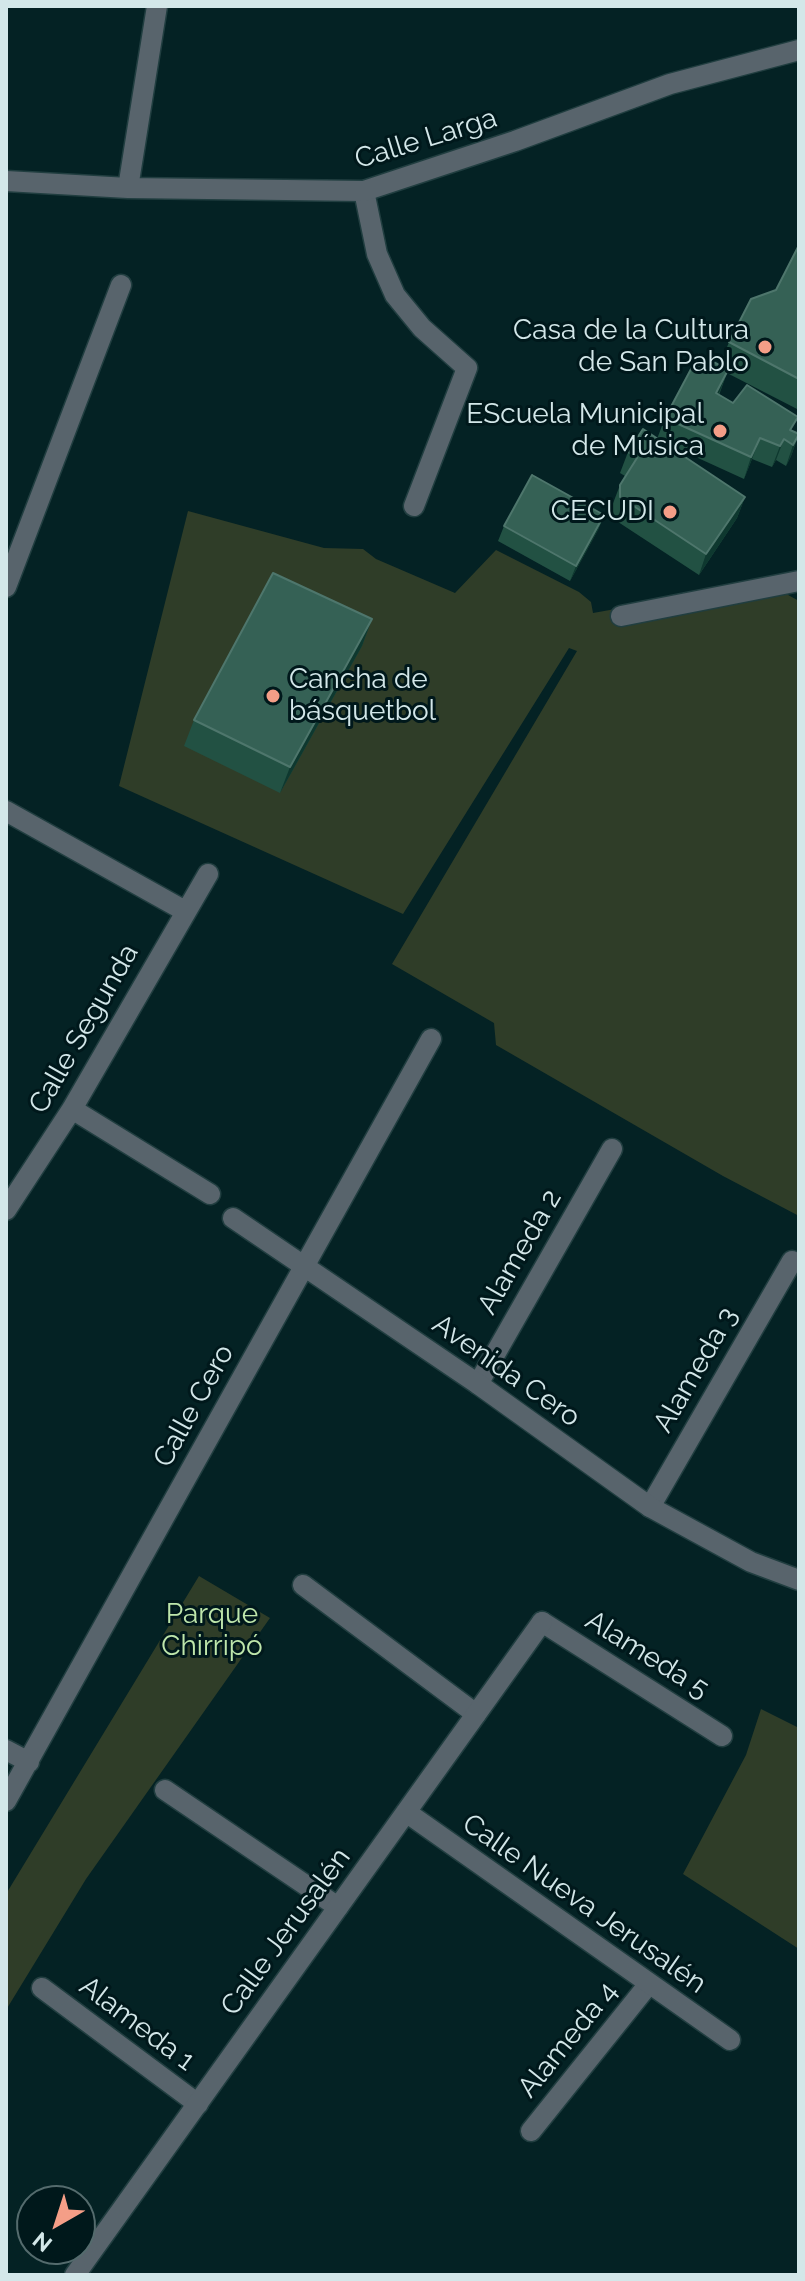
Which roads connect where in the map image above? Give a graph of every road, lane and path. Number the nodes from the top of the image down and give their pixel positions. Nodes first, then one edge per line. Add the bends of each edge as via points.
1 (157, 6) edge
2 (799, 50) edge
3 (6, 181) edge
4 (128, 188) junction
5 (364, 191) junction
6 (121, 285) dead end
7 (414, 506) dead end
8 (799, 581) edge
9 (6, 587) edge
10 (621, 616) dead end
11 (6, 811) edge
12 (208, 874) dead end
13 (185, 911) junction
14 (431, 1039) dead end
15 (72, 1109) junction
16 (612, 1149) dead end
17 (210, 1194) dead end
18 (6, 1210) edge
19 (233, 1218) dead end
20 (792, 1261) dead end
21 (303, 1266) junction
22 (478, 1384) junction
23 (650, 1507) junction
24 (799, 1580) edge
25 (303, 1585) dead end
26 (542, 1622) joint
27 (476, 1714) junction
28 (722, 1736) dead end
29 (6, 1750) edge
30 (29, 1762) junction
31 (165, 1790) dead end
32 (6, 1801) edge
33 (406, 1812) junction
34 (338, 1907) junction
35 (648, 1985) junction
36 (42, 1988) dead end
37 (730, 2040) dead end
38 (198, 2104) junction
39 (531, 2131) dead end
40 (75, 2275) edge

1 - 4 street
2 - 5 street, Calle Larga via 670,84
3 - 4 street, Calle Larga
4 - 5 street, Calle Larga
5 - 7 street via 377,254 395,295 467,368
6 - 9 street
8 - 10 street
11 - 13 street
12 - 13 street, Calle Segunda
13 - 15 street, Calle Segunda
14 - 21 street, Calle Cero
15 - 17 street
15 - 18 street, Calle Segunda
16 - 22 street, Alameda 2
19 - 21 street, Avenida Cero
20 - 23 street, Alameda 3
21 - 22 street, Avenida Cero
21 - 30 street, Calle Cero
22 - 23 street, Avenida Cero
23 - 24 street, Avenida Cero via 751,1562
25 - 27 street
26 - 27 street, Calle Jerusalén
26 - 28 street, Alameda 5
27 - 33 street, Calle Jerusalén
29 - 30 street
30 - 32 street, Calle Cero
31 - 34 street
33 - 34 street, Calle Jerusalén
33 - 35 street, Calle Nueva Jerusalén
34 - 38 street, Calle Jerusalén
35 - 37 street, Calle Nueva Jerusalén
35 - 39 street, Alameda 4
36 - 38 street, Alameda 1
38 - 40 street, Calle Jerusalén

